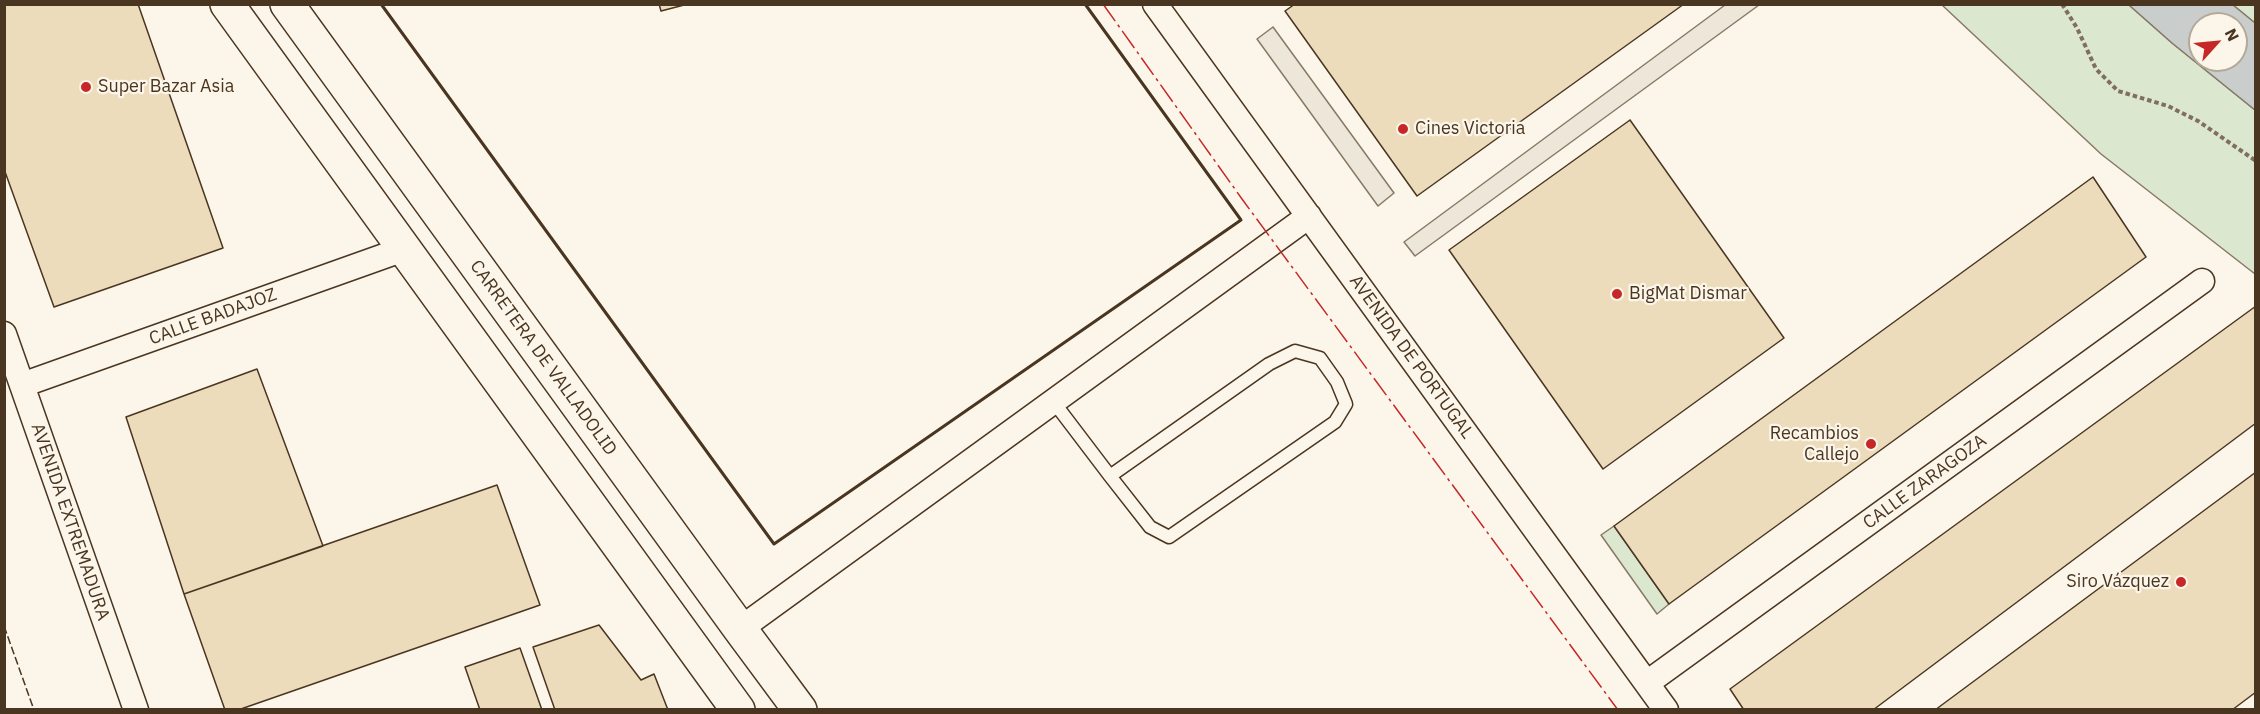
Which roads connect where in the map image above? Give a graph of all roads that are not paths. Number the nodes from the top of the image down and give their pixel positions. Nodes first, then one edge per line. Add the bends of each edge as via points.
1 (227, 4) edge
2 (287, 4) edge
3 (1155, 4) edge
4 (1309, 216) junction
5 (404, 249) junction
6 (2202, 280) dead end
7 (4, 334) edge
8 (22, 385) junction
9 (1053, 401) junction
10 (1110, 476) junction
11 (740, 629) junction
12 (1647, 683) junction
13 (136, 710) edge
14 (738, 710) edge
15 (801, 710) edge
16 (1666, 710) edge

1 - 5 highway
2 - 11 highway, CARRETERA DE VALLADOLID
3 - 4 street, AVENIDA DE PORTUGAL
4 - 9 street
4 - 12 street, AVENIDA DE PORTUGAL
5 - 8 street, CALLE BADAJOZ
5 - 14 highway
6 - 12 street, CALLE ZARAGOZA
7 - 8 street, AVENIDA EXTREMADURA
8 - 13 street, AVENIDA EXTREMADURA
9 - 10 lane
9 - 11 street
10 - 10 lane via 1150,527 1169,537 1335,422 1346,404 1320,358 1295,351 1269,364
11 - 15 highway, CARRETERA DE VALLADOLID
12 - 16 street, AVENIDA DE PORTUGAL

